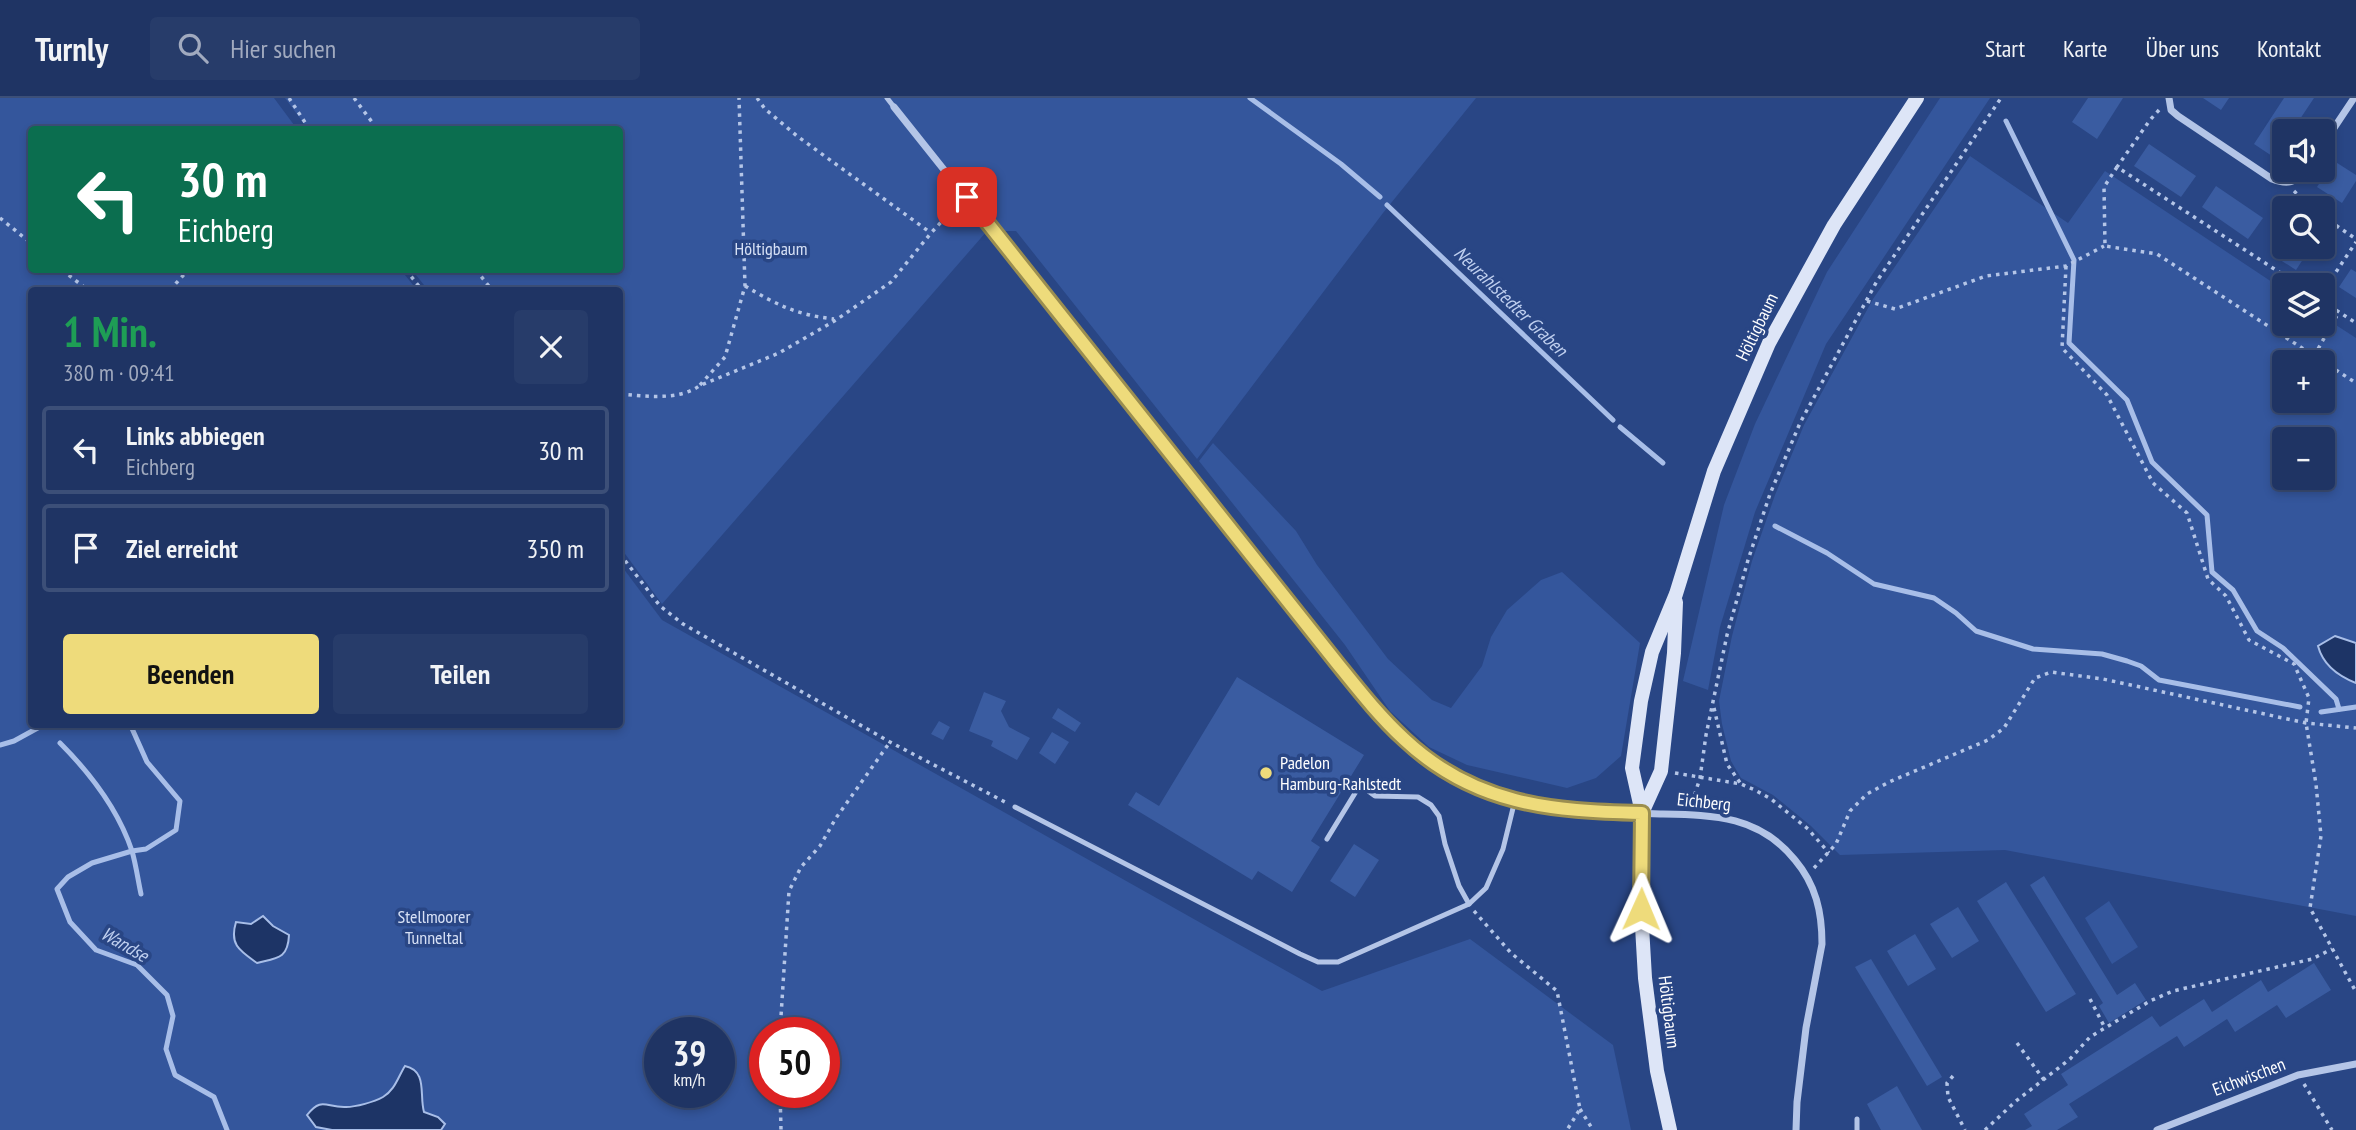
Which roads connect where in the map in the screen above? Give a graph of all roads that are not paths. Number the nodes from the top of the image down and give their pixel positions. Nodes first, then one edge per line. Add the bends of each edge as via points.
1 (887, 98) edge
2 (1917, 98) edge
3 (2354, 98) edge
4 (2169, 100) edge
5 (894, 107) joint
6 (2335, 126) edge
7 (2272, 179) edge
8 (1676, 594) junction
9 (1515, 800) junction
10 (1015, 807) road end
11 (1642, 813) junction
12 (1327, 839) dead end
13 (1469, 904) junction
14 (2356, 1063) edge
15 (1857, 1119) dead end
16 (1671, 1130) edge
17 (1796, 1130) edge
18 (1857, 1130) edge
19 (2157, 1130) edge

1 - 5 lane, Eichberg
2 - 8 main road, Höltigbaum via 1834,225 1769,343 1714,471
3 - 6 street
4 - 7 street via 2178,116
5 - 9 street, Eichberg via 1379,713 1444,769 1477,788
8 - 11 main road, Höltigbaum via 1675,653 1661,771
8 - 11 main road, Höltigbaum via 1652,652 1637,726 1632,768
9 - 11 street, Eichberg via 1557,809
9 - 13 lane via 1503,849 1486,888
10 - 13 lane via 1318,961 1338,962
11 - 16 main road, Höltigbaum via 1645,978 1657,1071
11 - 17 street, Eichberg via 1720,817 1755,827 1778,842 1806,873 1819,907 1822,944 1806,1027
12 - 13 lane via 1360,785 1375,796 1418,797 1439,816 1455,876
14 - 19 street, Eichwischen via 2298,1075
15 - 18 lane

